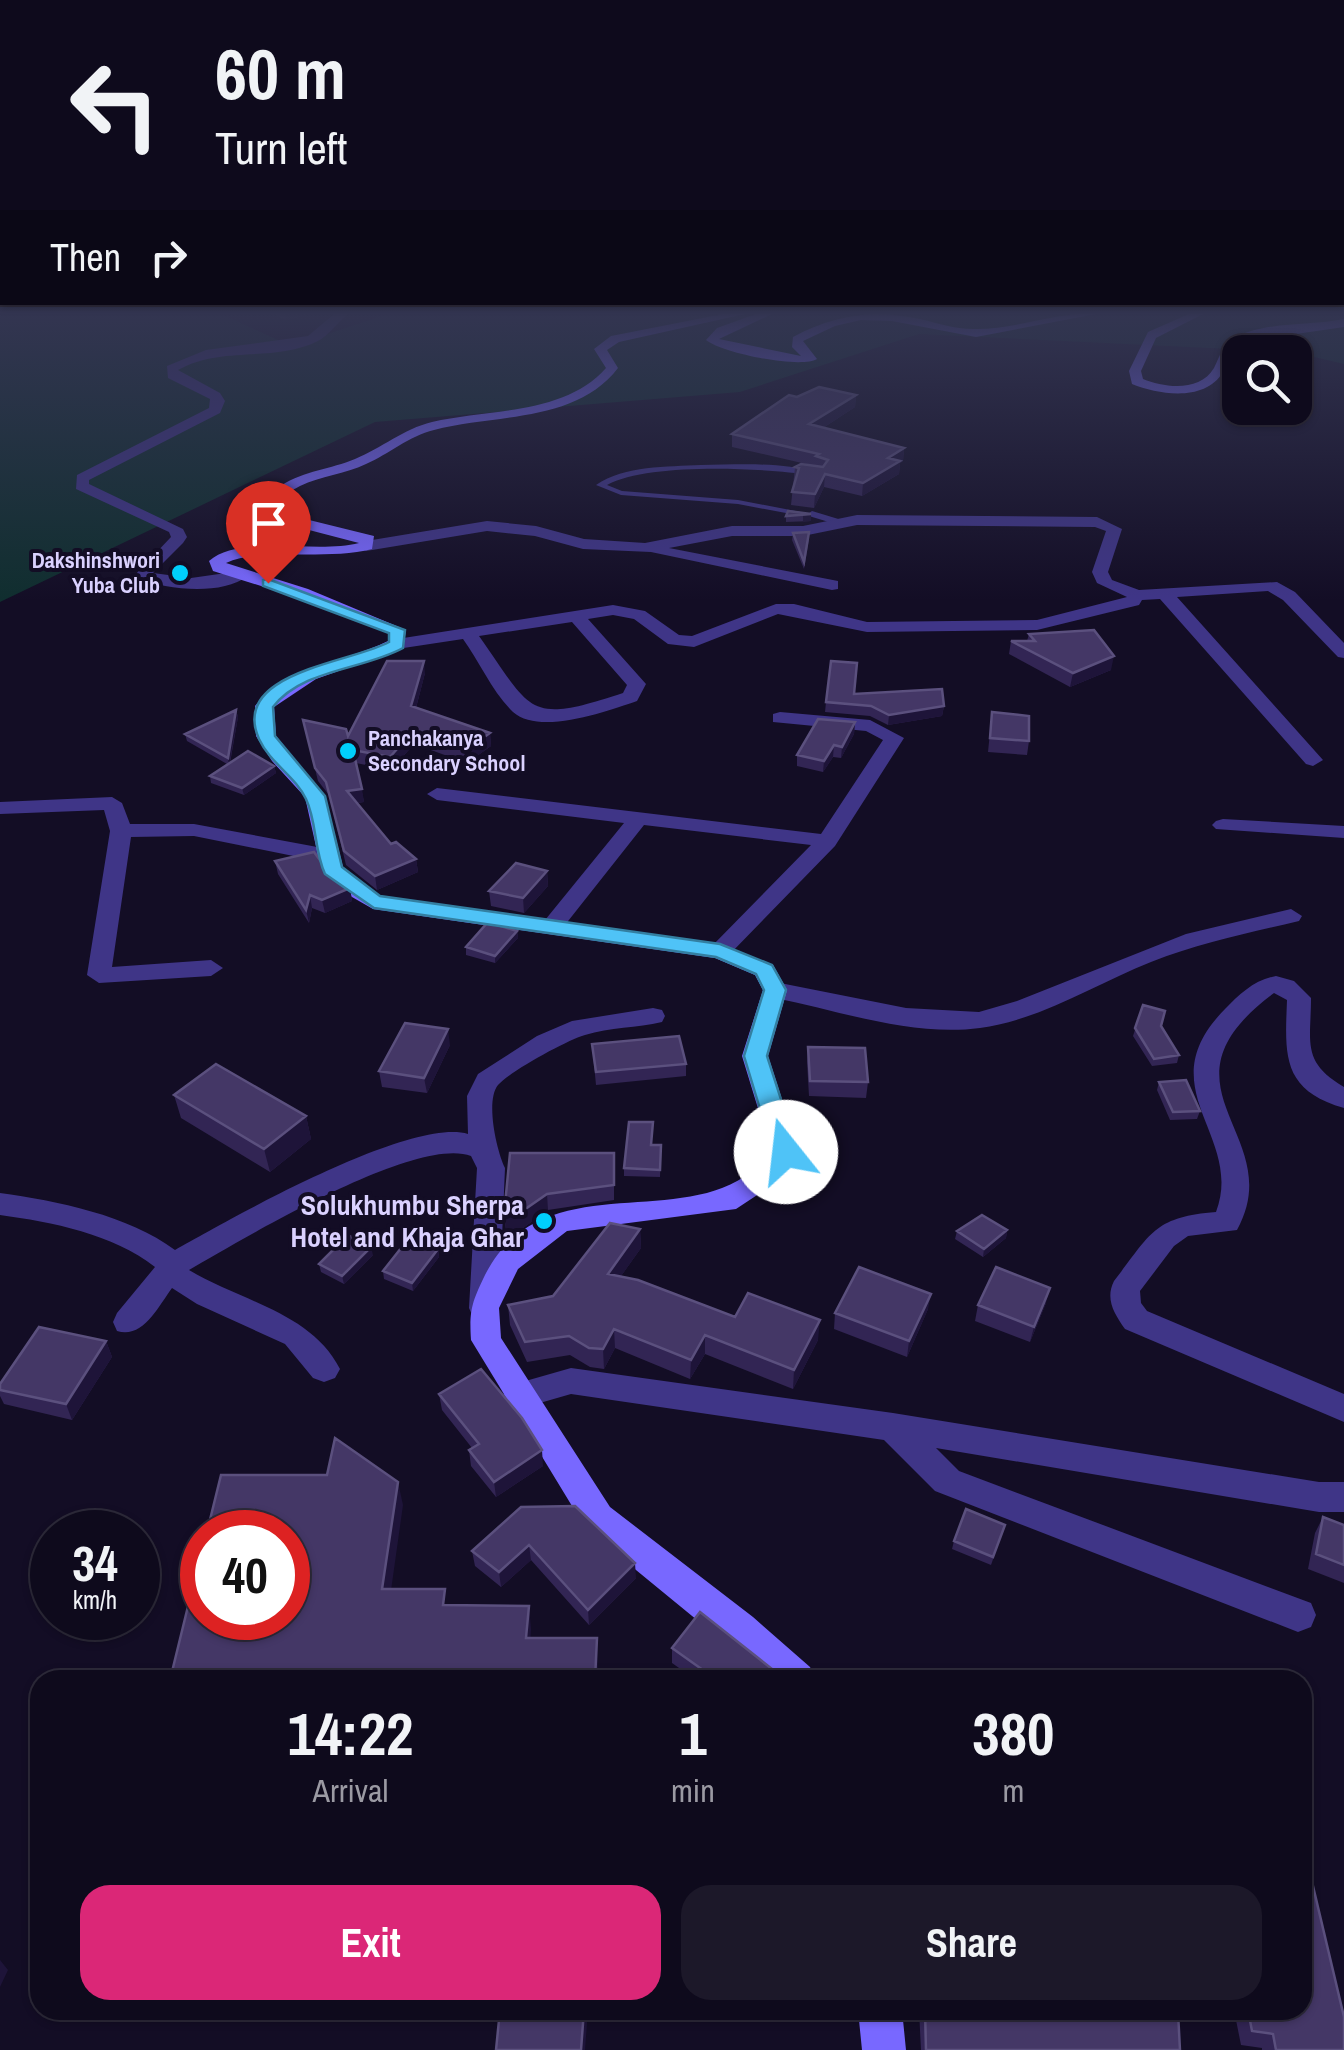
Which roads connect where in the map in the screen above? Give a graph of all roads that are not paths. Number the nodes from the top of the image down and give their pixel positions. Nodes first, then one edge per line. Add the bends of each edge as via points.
1 (215, 410) edge
2 (525, 410) edge
3 (820, 475) edge
4 (842, 523) junction
5 (366, 546) junction
6 (645, 548) junction
7 (240, 576) junction
8 (832, 585) dead end
9 (1164, 593) junction
10 (1138, 596) junction
11 (576, 617) junction
12 (469, 634) junction
13 (398, 644) junction
14 (1344, 653) edge
15 (780, 718) dead end
16 (1312, 760) dead end
17 (436, 794) dead end
18 (0, 808) edge
19 (639, 818) junction
20 (1223, 825) dead end
21 (121, 831) junction
22 (1344, 832) edge
23 (828, 840) junction
24 (328, 856) junction
25 (1291, 916) dead end
26 (553, 925) junction
27 (720, 951) junction
28 (210, 968) dead end
29 (775, 990) junction
30 (653, 1016) dead end
31 (1344, 1099) edge
32 (482, 1150) junction
33 (0, 1204) edge
34 (170, 1268) junction
35 (484, 1308) junction
36 (128, 1322) dead end
37 (324, 1369) dead end
38 (519, 1396) junction
39 (1344, 1408) edge
40 (893, 1428) junction
41 (1344, 1497) edge
42 (1298, 1614) dead end
43 (786, 1670) edge
44 (881, 2020) edge
45 (884, 2050) edge

1 - 7 street via 82,478 81,486 175,529 175,544 151,560 143,575 188,586
2 - 5 street via 412,432 271,501 280,518 353,532 368,539
3 - 4 lane via 778,466 645,471 600,485
4 - 6 street via 732,531
4 - 10 street via 1097,522 1114,529 1100,572 1105,583
5 - 6 street via 487,526
5 - 7 street via 338,554 223,554 220,568
6 - 8 street
7 - 13 street via 375,619 397,630
9 - 10 street
9 - 14 street via 1270,586 1289,596
9 - 16 street
10 - 11 street via 1036,625 867,627 776,609 694,642 674,640 638,615 613,610
11 - 12 street
11 - 12 street via 637,684 630,698 550,716 529,714
12 - 13 street
13 - 24 street via 292,681 264,706 266,736 315,796
15 - 23 street via 870,726 894,738
17 - 19 street
18 - 21 street via 112,803
19 - 23 street
19 - 26 street
20 - 22 street
21 - 24 street via 194,830
21 - 28 street via 99,975
23 - 27 street
24 - 26 street via 332,870 374,902
25 - 29 street via 1191,937 979,1020 941,1020
26 - 27 street
27 - 29 street via 764,970
29 - 35 street via 755,1056 786,1152 770,1172 726,1202 560,1221 507,1261
30 - 32 street via 581,1028 487,1080 480,1096
31 - 39 street via 1315,1082 1298,1061 1299,998 1290,987 1266,986 1208,1052 1206,1080 1233,1161 1235,1209 1227,1222 1181,1226 1164,1238 1125,1289 1136,1320
32 - 34 street via 460,1141 418,1145 264,1213
32 - 35 street via 491,1168
33 - 34 street via 139,1239
34 - 36 street
34 - 37 street via 208,1296 296,1335
35 - 38 street via 486,1340
38 - 40 street via 571,1381
38 - 43 street via 598,1518
40 - 41 street
40 - 42 street via 947,1481
44 - 45 street

